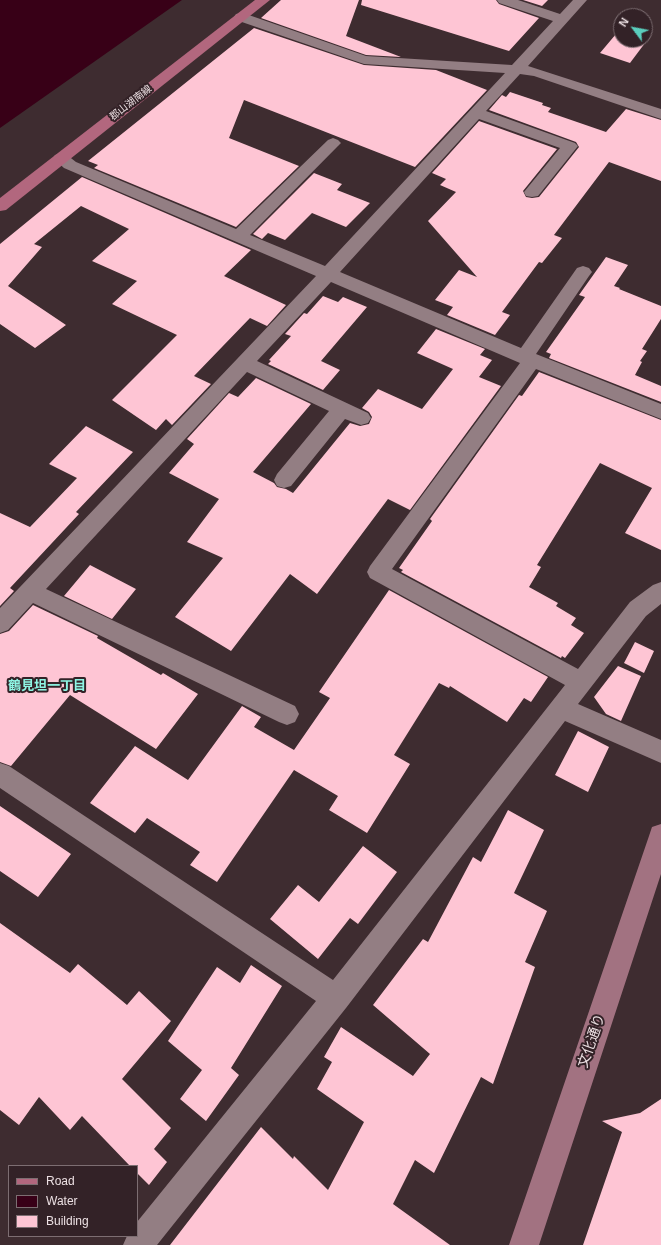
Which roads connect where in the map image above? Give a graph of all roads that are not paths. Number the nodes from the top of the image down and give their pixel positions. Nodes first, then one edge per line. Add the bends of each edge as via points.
1 (263, 0) edge
2 (504, 0) edge
3 (580, 0) edge
4 (241, 17) junction
5 (562, 19) junction
6 (516, 70) junction
7 (476, 113) junction
8 (661, 114) edge
9 (333, 143) dead end
10 (60, 158) junction
11 (532, 192) dead end
12 (0, 206) edge
13 (239, 236) junction
14 (583, 272) dead end
15 (329, 274) junction
16 (528, 358) junction
17 (244, 364) junction
18 (342, 409) junction
19 (661, 412) edge
20 (361, 418) dead end
21 (284, 480) dead end
22 (29, 591) junction
23 (661, 591) edge
24 (0, 623) edge
25 (581, 682) junction
26 (561, 708) junction
27 (287, 714) dead end
28 (661, 752) edge
29 (0, 774) edge
30 (661, 836) edge
31 (336, 998) junction
32 (138, 1245) edge
33 (524, 1245) edge

1 - 4 main road, 郡山湖南線
2 - 5 street
3 - 5 street
4 - 6 street via 364,60
4 - 10 main road, 郡山湖南線
5 - 6 street
6 - 7 street
6 - 8 street via 539,73
7 - 11 street via 570,146
7 - 15 street
9 - 13 street
10 - 12 main road, 郡山湖南線
10 - 13 street via 70,165
13 - 15 street
14 - 16 street
15 - 16 street
15 - 17 street
16 - 19 street
16 - 25 street via 378,572
17 - 18 street
17 - 22 street
18 - 20 street
18 - 21 street
22 - 24 street
22 - 27 street
23 - 25 street via 638,609
25 - 26 street
26 - 28 street
26 - 31 street
29 - 31 street
30 - 33 street, 文化通り
31 - 32 street

